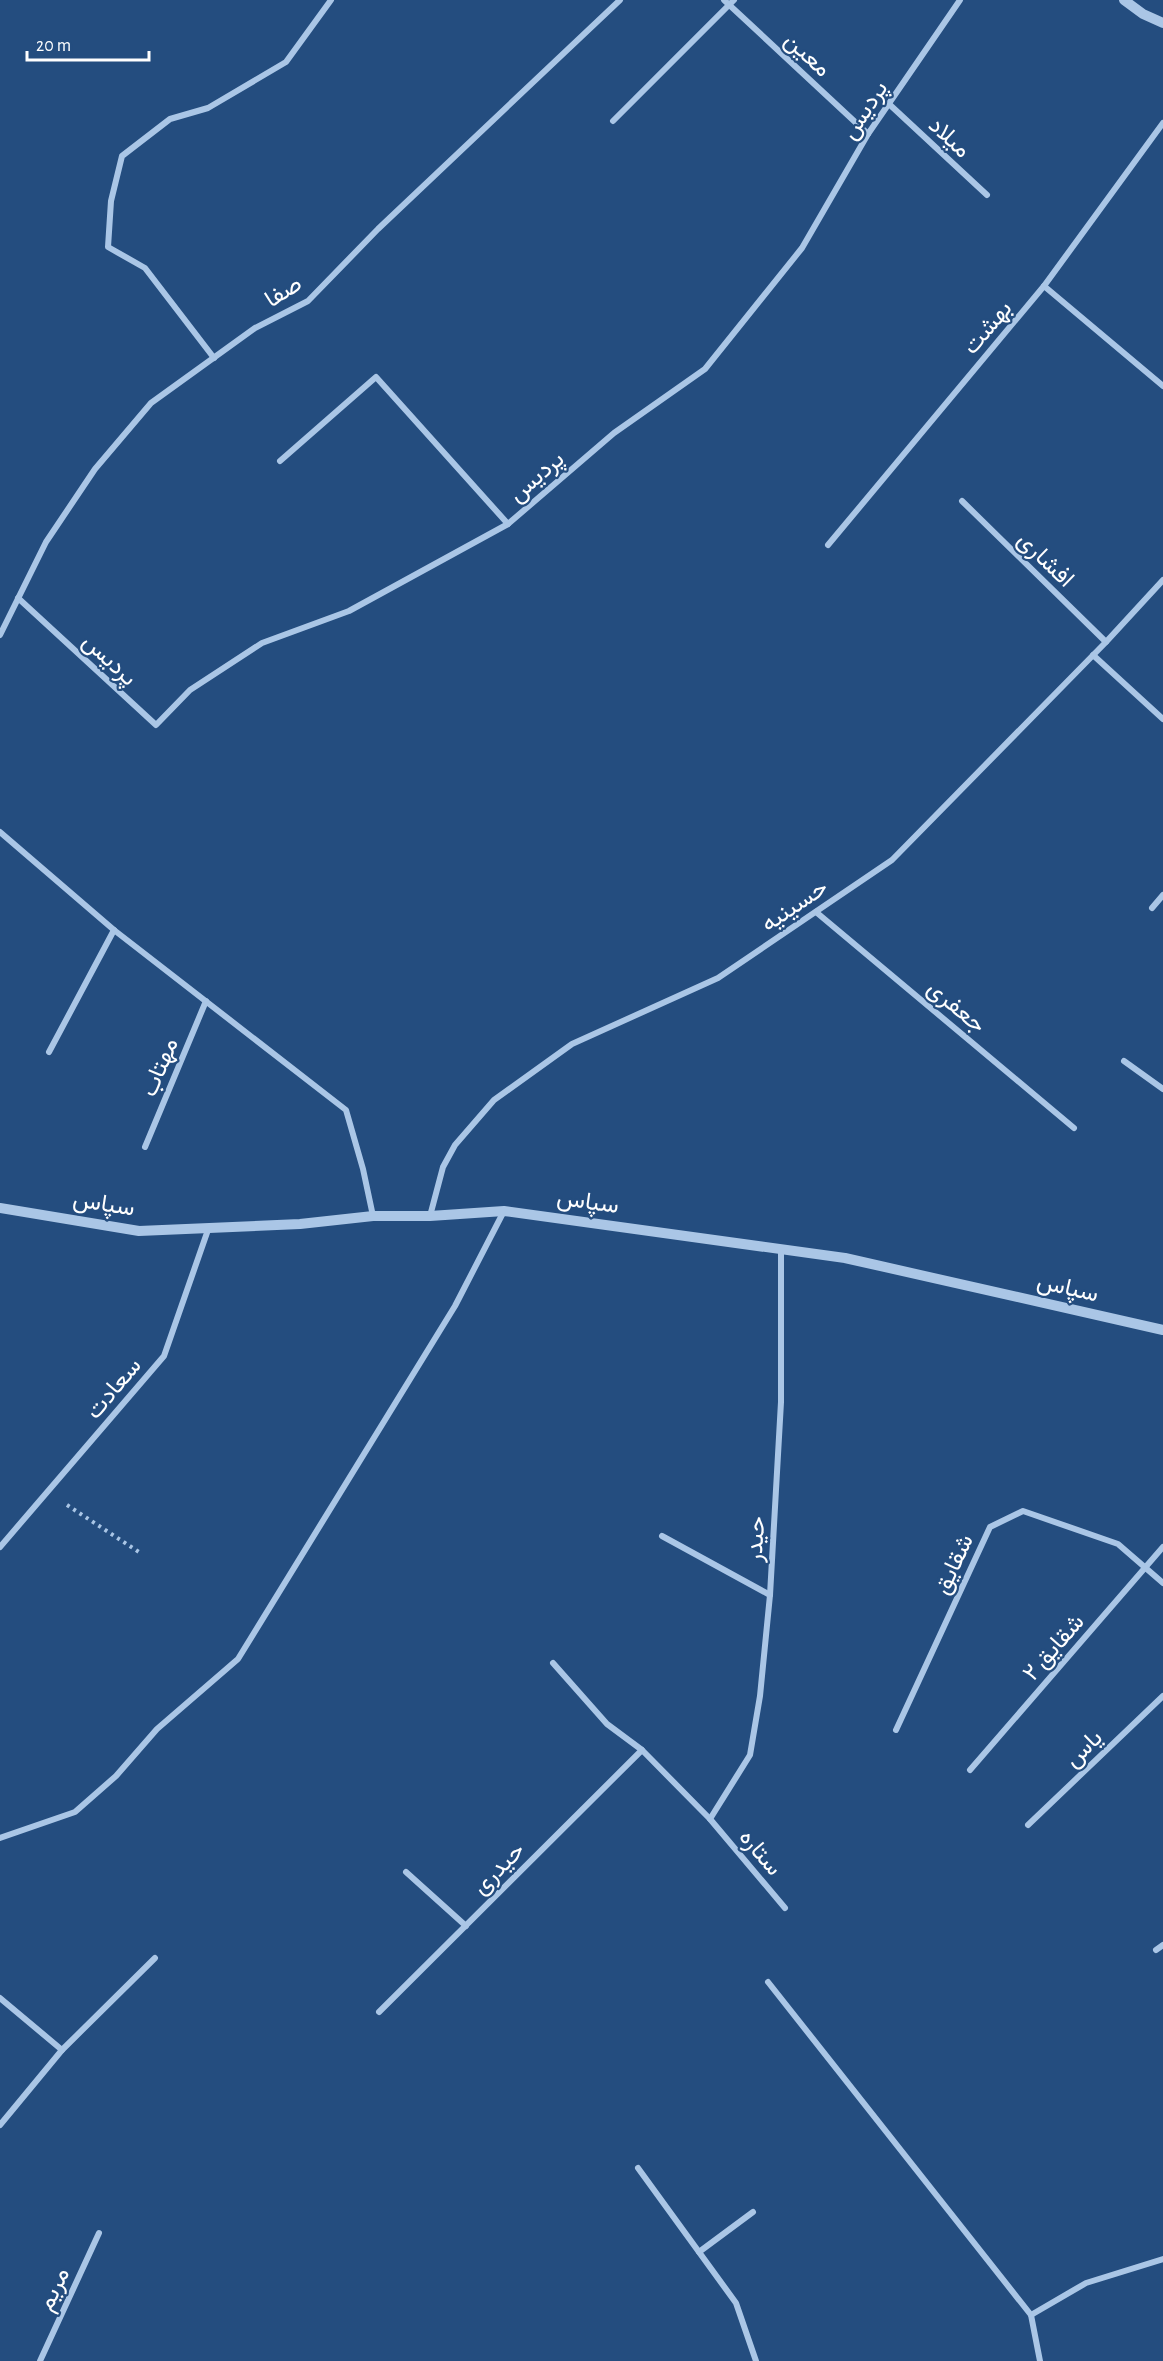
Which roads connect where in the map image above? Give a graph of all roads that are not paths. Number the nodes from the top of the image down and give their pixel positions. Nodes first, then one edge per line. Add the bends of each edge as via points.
1 (331, 0) edge
2 (620, 0) edge
3 (960, 0) edge
4 (1124, 0) edge
5 (729, 2) edge
6 (1163, 23) edge
7 (889, 104) junction
8 (613, 120) dead end
9 (1163, 123) edge
10 (868, 134) junction
11 (987, 195) dead end
12 (1044, 286) junction
13 (214, 358) junction
14 (1163, 386) edge
15 (280, 461) dead end
16 (962, 501) dead end
17 (508, 524) junction
18 (828, 545) dead end
19 (1163, 580) edge
20 (18, 598) junction
21 (0, 635) edge
22 (1106, 642) junction
23 (1093, 656) junction
24 (1163, 719) edge
25 (0, 831) edge
26 (1163, 895) edge
27 (1152, 908) dead end
28 (816, 912) junction
29 (114, 930) junction
30 (206, 1001) junction
31 (49, 1052) dead end
32 (1124, 1061) dead end
33 (1163, 1089) edge
34 (1074, 1128) dead end
35 (145, 1147) dead end
36 (0, 1208) edge
37 (504, 1210) junction
38 (373, 1216) junction
39 (430, 1216) junction
40 (209, 1227) junction
41 (781, 1250) junction
42 (1163, 1330) edge
43 (662, 1536) dead end
44 (0, 1547) edge
45 (1163, 1547) edge
46 (1146, 1569) junction
47 (1163, 1583) edge
48 (770, 1595) junction
49 (553, 1663) dead end
50 (1163, 1696) edge
51 (896, 1730) dead end
52 (642, 1750) junction
53 (970, 1770) dead end
54 (710, 1819) junction
55 (1028, 1825) dead end
56 (0, 1838) edge
57 (406, 1872) dead end
58 (785, 1908) dead end
59 (466, 1926) junction
60 (1163, 1945) edge
61 (1156, 1950) dead end
62 (155, 1958) dead end
63 (768, 1982) dead end
64 (0, 1998) edge
65 (379, 2012) dead end
66 (62, 2050) junction
67 (0, 2125) edge
68 (638, 2168) dead end
69 (753, 2212) dead end
70 (99, 2233) dead end
71 (699, 2252) junction
72 (1163, 2259) edge
73 (1031, 2315) junction
74 (40, 2361) edge
75 (756, 2361) edge
76 (1040, 2361) edge

1 - 13 street via 286,62 207,108 170,119 122,156 111,201 108,247 145,268
2 - 13 street, صفا via 378,229 308,301 255,328
3 - 7 street, پردیس
4 - 6 street
5 - 8 street
5 - 10 street, معین
7 - 10 street, پردیس
7 - 11 street, میلاد
9 - 12 street, بهشت
10 - 17 street, پردیس via 802,248 705,369 614,433
12 - 14 street
12 - 18 street, بهشت
13 - 20 street, صفا via 151,403 95,469 46,542
15 - 17 street via 376,377
16 - 22 street, افشاری
17 - 20 street, پردیس via 349,611 262,643 190,690 156,725
19 - 22 street, حسینیه
20 - 21 street, صفا
22 - 23 street, حسینیه
23 - 24 street
23 - 28 street, حسینیه via 892,860
25 - 29 street
26 - 27 street
28 - 34 street, جعفری
28 - 39 street, حسینیه via 718,978 572,1044 494,1100 455,1145 443,1167
29 - 30 street
29 - 31 street
30 - 35 street, مهتاب
30 - 38 street via 346,1110
32 - 33 street
36 - 40 street, سپاس via 139,1231
37 - 39 street, سپاس
37 - 41 street, سپاس
37 - 56 street via 455,1306 238,1659 157,1729 117,1776 75,1812
38 - 39 street, سپاس
38 - 40 street, سپاس via 300,1224
40 - 44 street, سعادت via 164,1356
41 - 42 street, سپاس via 845,1258
41 - 48 street, حیدر via 781,1402
43 - 48 street
45 - 46 street, شقایق ۲
46 - 47 street, شقایق
46 - 51 street, شقایق via 1118,1544 1023,1511 990,1527
46 - 53 street, شقایق ۲
48 - 54 street, حیدر via 750,1755
49 - 52 street, ستاره via 607,1724
50 - 55 street, یاس
52 - 54 street, ستاره
52 - 59 street, حیدری
54 - 58 street, ستاره
57 - 59 street
59 - 65 street, حیدری
60 - 61 street
62 - 66 street
63 - 73 street
64 - 66 street
66 - 67 street
68 - 71 street
69 - 71 street
70 - 74 street, مریم
71 - 75 street via 736,2303
72 - 73 street via 1086,2283
73 - 76 street

